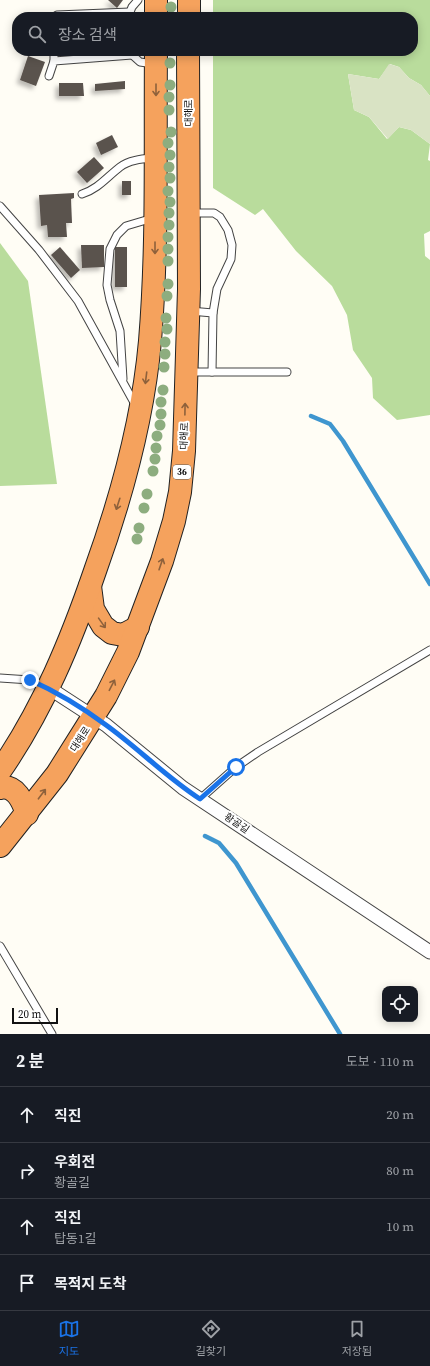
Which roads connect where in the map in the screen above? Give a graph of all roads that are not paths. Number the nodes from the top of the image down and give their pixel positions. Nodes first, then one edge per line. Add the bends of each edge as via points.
1 (138, 0) edge
2 (156, 0) edge
3 (189, 0) edge
4 (130, 12) edge
5 (156, 12) edge
6 (188, 12) edge
7 (54, 56) edge
8 (102, 56) edge
9 (133, 56) edge
10 (188, 56) edge
11 (156, 57) edge
12 (54, 61) junction
13 (50, 76) dead end
14 (155, 157) junction
15 (82, 194) dead end
16 (0, 206) edge
17 (188, 213) junction
18 (155, 217) junction
19 (188, 311) junction
20 (213, 313) junction
21 (186, 372) junction
22 (212, 372) junction
23 (287, 372) dead end
24 (123, 381) junction
25 (141, 415) junction
26 (90, 586) junction
27 (138, 627) junction
28 (430, 650) edge
29 (0, 678) edge
30 (48, 688) junction
31 (94, 717) junction
32 (0, 771) edge
33 (0, 788) edge
34 (200, 799) junction
35 (27, 814) junction
36 (0, 846) edge
37 (0, 946) edge
38 (430, 952) edge
39 (52, 1034) edge

1 - 4 lane
2 - 5 highway
3 - 6 highway
7 - 12 lane
8 - 12 lane
9 - 11 lane via 140,62
10 - 17 highway, 대해로 / 36
11 -> 14 highway
12 - 13 lane
14 - 15 lane via 133,161 121,167 97,187
14 - 18 highway
16 - 24 lane via 39,250 78,301
17 - 19 highway, 대해로 / 36
17 - 20 lane via 214,213 220,217 228,230 232,245 231,259 217,289
18 - 24 lane via 126,226 117,235 110,249 107,285 120,330
18 -> 25 highway via 150,342
19 - 20 lane
19 - 21 highway, 대해로 / 36
20 - 22 lane
21 - 22 lane
27 -> 21 highway, 대해로 / 36 via 162,561 180,492
22 - 23 lane
24 - 25 lane
25 -> 26 highway via 126,480
26 -> 27 highway via 93,609 103,626 112,633 123,635
26 - 30 highway via 74,631
31 -> 27 highway, 대해로 / 36
28 - 34 lane via 258,752 236,767
29 - 30 lane via 30,680
30 - 31 street, 황골길
30 - 32 highway
31 - 34 street, 황골길
35 -> 31 highway, 대해로 / 36
33 - 35 highway via 15,791 22,800
34 - 38 street, 황골길
35 - 36 highway, 대해로 / 36
37 - 39 lane

